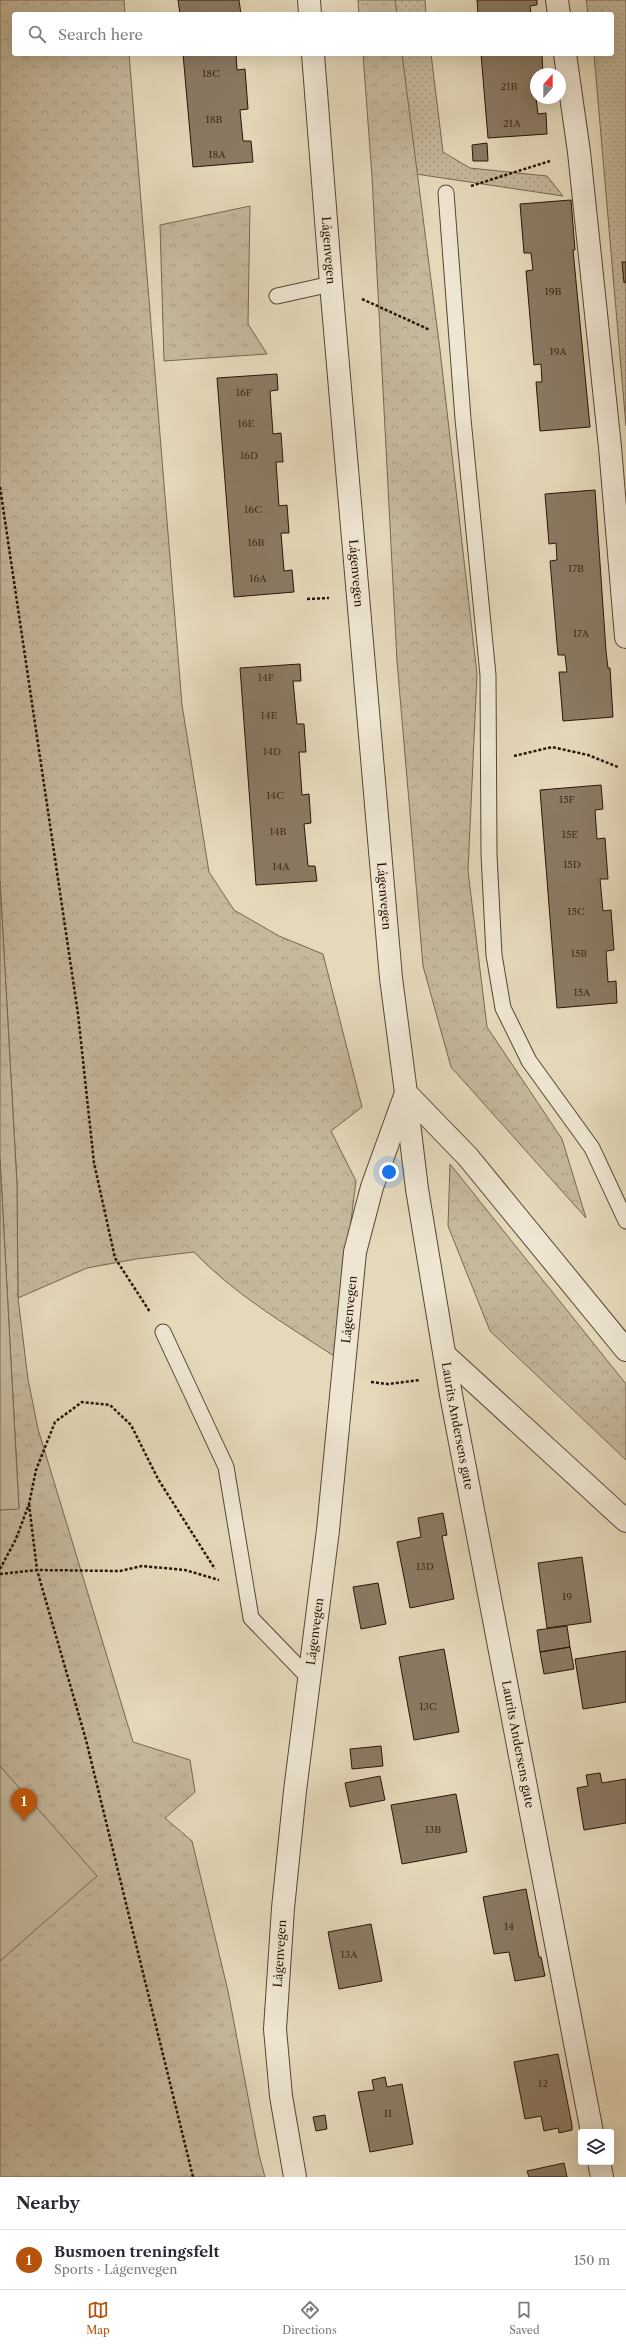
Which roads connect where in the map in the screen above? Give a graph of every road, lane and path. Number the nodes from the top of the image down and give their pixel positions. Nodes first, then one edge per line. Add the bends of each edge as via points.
1 (309, 0) edge
2 (557, 0) edge
3 (310, 12) edge
4 (559, 12) edge
5 (313, 56) edge
6 (565, 56) edge
7 (579, 152) junction
8 (446, 193) joint
9 (331, 284) junction
10 (278, 296) dead end
11 (458, 342) junction
12 (0, 487) edge
13 (626, 637) edge
14 (489, 762) junction
15 (618, 767) dead end
16 (406, 1092) junction
17 (626, 1221) edge
18 (163, 1332) joint
19 (626, 1350) edge
20 (445, 1355) junction
21 (343, 1378) junction
22 (449, 1379) junction
23 (29, 1504) junction
24 (626, 1520) edge
25 (0, 1569) edge
26 (37, 1570) junction
27 (0, 1574) edge
28 (309, 1678) junction
29 (591, 2129) edge
30 (599, 2165) edge
31 (193, 2177) edge
32 (294, 2177) edge
33 (602, 2177) edge

1 - 3 street
2 - 4 street
5 - 9 street, Lågenvegen
6 - 7 street
7 - 8 path
7 - 13 street via 610,447
8 - 11 lane
9 - 10 lane
9 - 11 path
9 - 16 street, Lågenvegen via 392,978
11 - 14 lane via 488,675
12 - 18 path via 77,1006 94,1163 114,1258
14 - 15 path via 552,748 588,755
14 - 17 lane via 489,854 494,955 503,1008 529,1061 592,1148
16 - 19 street via 468,1156
16 - 20 street, Laurits Andersens gate via 418,1189
16 - 21 street, Lågenvegen via 372,1187 356,1252
18 - 28 lane via 226,1467 251,1618
20 - 22 street, Laurits Andersens gate
20 - 24 street, Laurits Andersens gate
21 - 22 path via 388,1384
21 - 28 street, Lågenvegen via 328,1530
22 - 29 street, Laurits Andersens gate
23 - 25 path via 16,1539
23 - 26 path
23 - 26 path via 36,1470 55,1422 82,1402 110,1405 131,1425 158,1478 223,1581 185,1570 142,1566 120,1571
26 - 27 path
26 - 31 path via 86,1740
28 - 32 street, Lågenvegen via 283,1908 275,2029 281,2096
30 - 33 street

